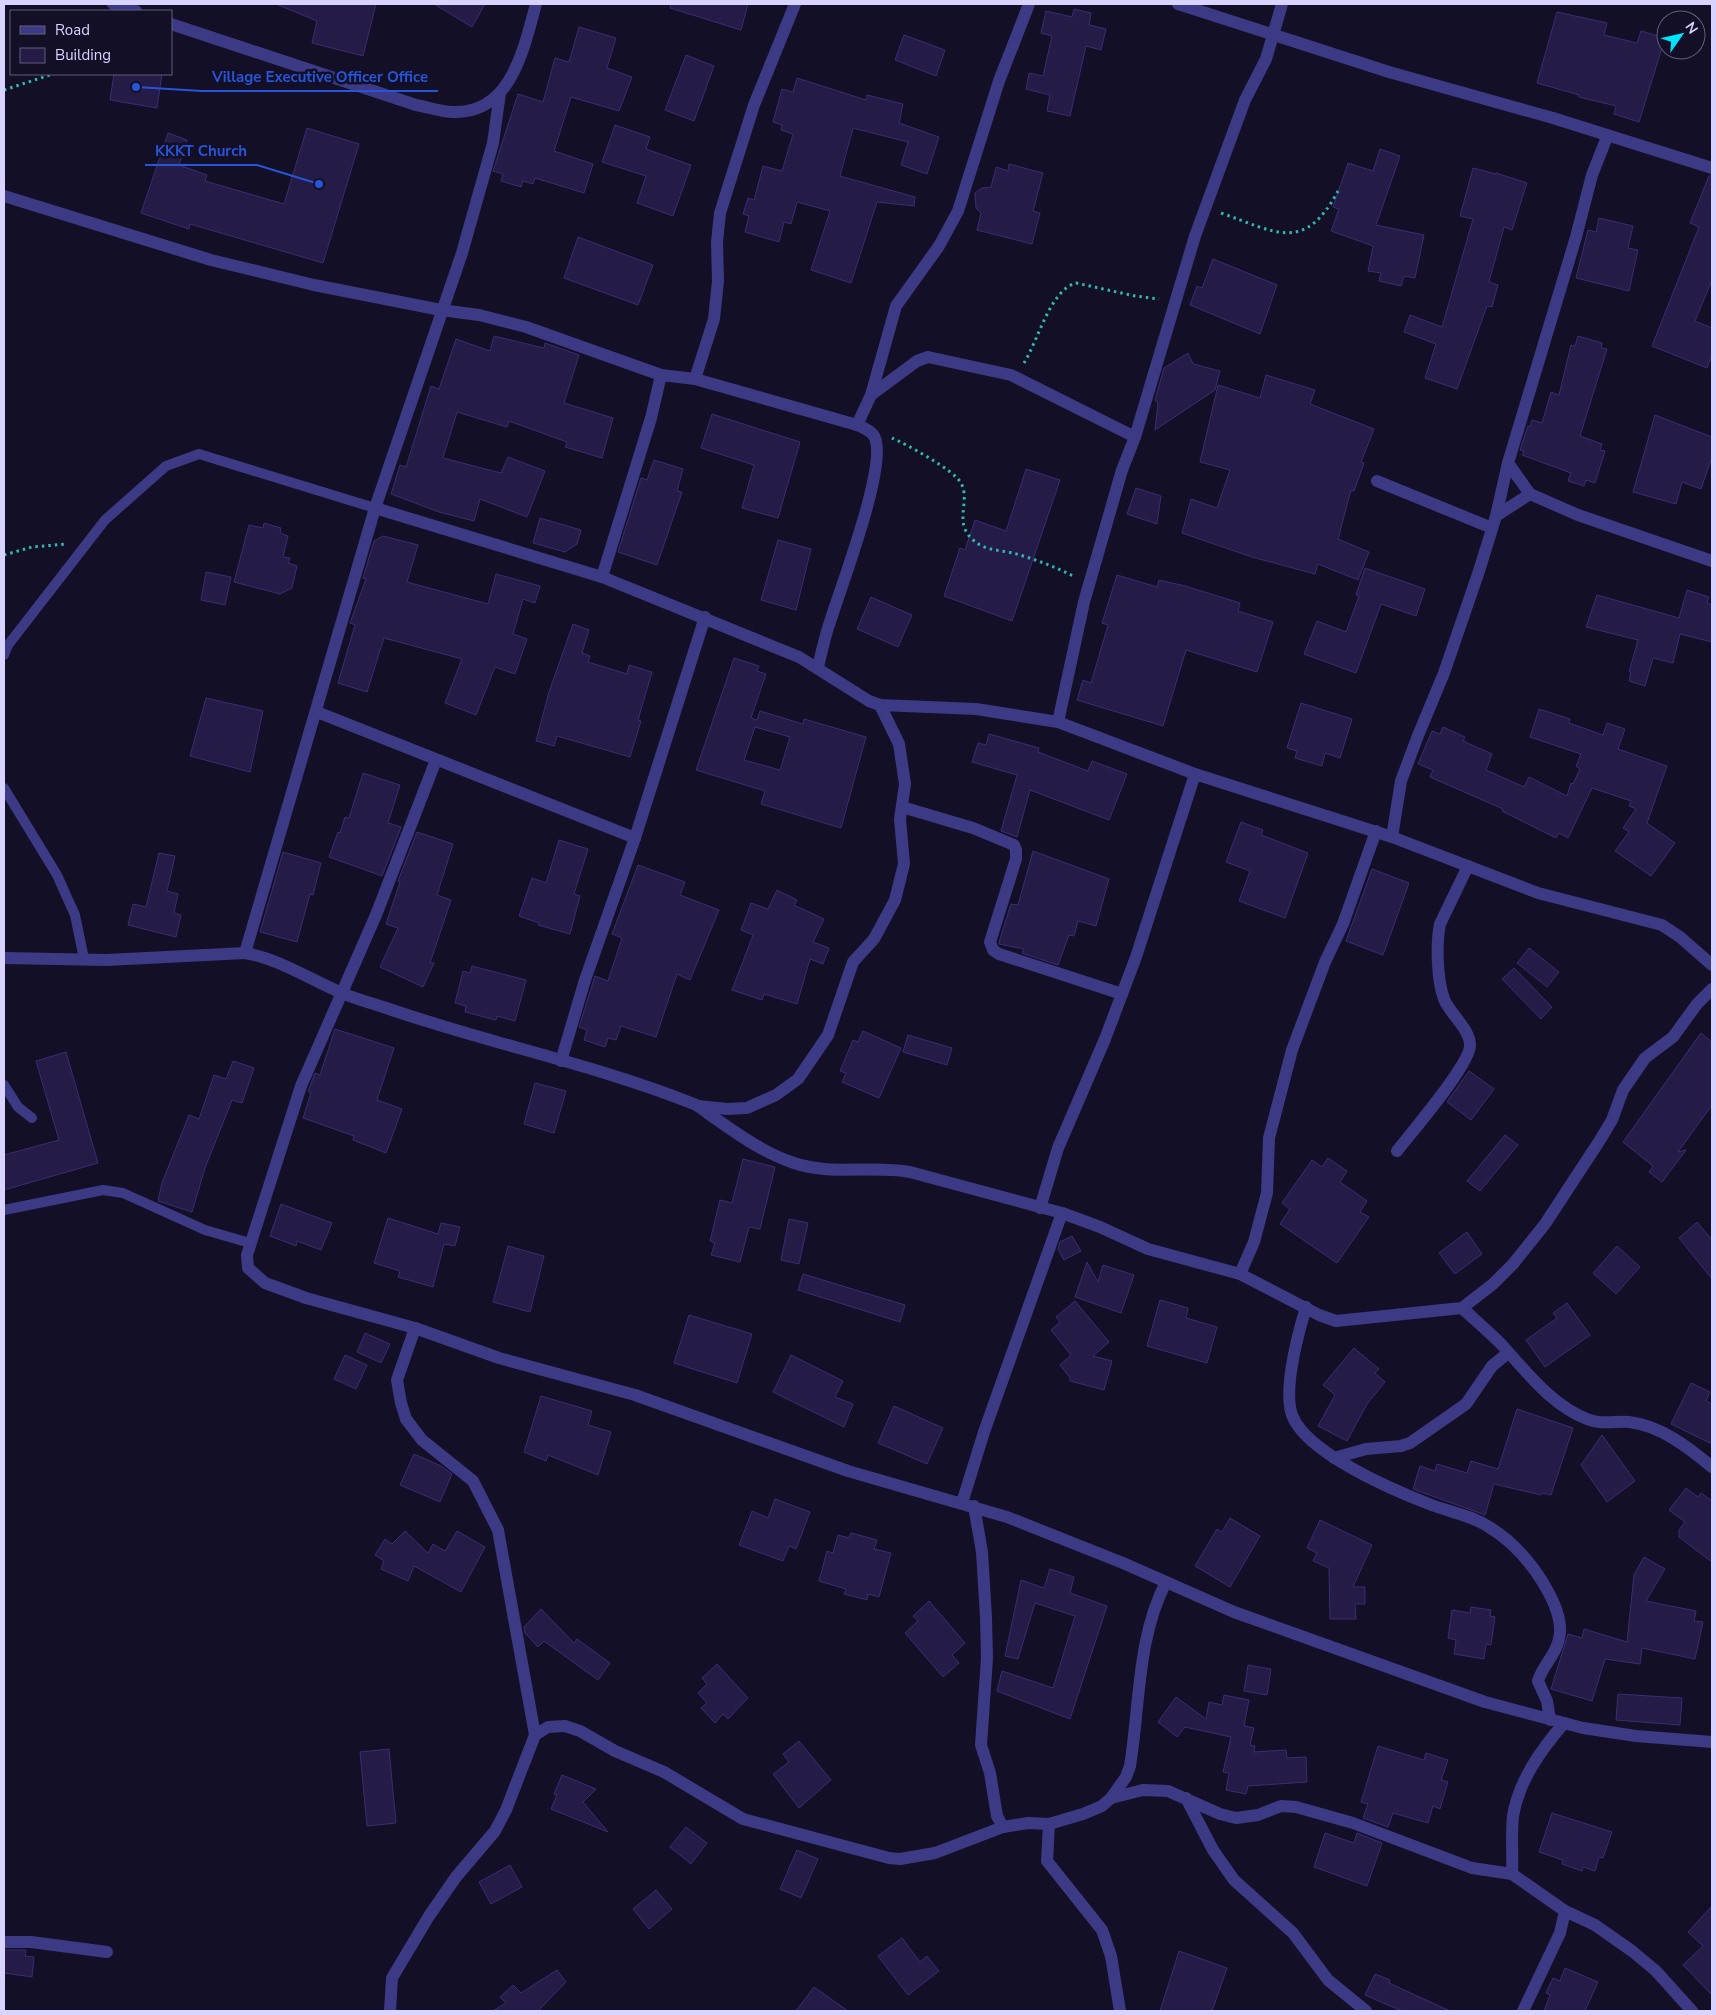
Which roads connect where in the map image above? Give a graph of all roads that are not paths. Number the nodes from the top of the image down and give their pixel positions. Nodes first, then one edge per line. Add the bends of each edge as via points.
1 (113, 4) edge
2 (536, 4) edge
3 (795, 4) edge
4 (1029, 4) edge
5 (1178, 4) edge
6 (1282, 4) edge
7 (133, 10) edge
8 (172, 24) edge
9 (1272, 32) junction
10 (500, 93) junction
11 (1607, 137) junction
12 (1712, 168) edge
13 (4, 196) edge
14 (441, 310) junction
15 (661, 375) junction
16 (694, 379) junction
17 (872, 395) junction
18 (857, 425) junction
19 (1135, 436) junction
20 (1508, 463) junction
21 (1377, 481) dead end
22 (1530, 494) junction
23 (375, 508) junction
24 (1494, 522) junction
25 (1712, 561) edge
26 (602, 577) junction
27 (704, 617) junction
28 (4, 655) edge
29 (818, 667) junction
30 (880, 705) junction
31 (317, 712) junction
32 (1058, 722) junction
33 (436, 760) junction
34 (1195, 774) junction
35 (4, 788) edge
36 (902, 807) junction
37 (1376, 831) junction
38 (1392, 837) junction
39 (635, 838) junction
40 (1468, 866) junction
41 (244, 953) junction
42 (4, 958) edge
43 (84, 960) junction
44 (1712, 965) edge
45 (1712, 988) edge
46 (343, 993) junction
47 (1122, 994) junction
48 (561, 1060) junction
49 (4, 1085) edge
50 (696, 1105) junction
51 (32, 1118) dead end
52 (1397, 1151) dead end
53 (1040, 1208) junction
54 (4, 1210) edge
55 (1062, 1213) junction
56 (250, 1243) junction
57 (1240, 1274) junction
58 (1306, 1308) junction
59 (1462, 1308) junction
60 (415, 1328) junction
61 (1508, 1353) junction
62 (1334, 1458) junction
63 (1712, 1467) edge
64 (968, 1504) junction
65 (1166, 1582) junction
66 (1550, 1720) junction
67 (1564, 1723) junction
68 (535, 1735) junction
69 (1712, 1742) edge
70 (1111, 1798) junction
71 (1186, 1798) junction
72 (1049, 1824) junction
73 (1003, 1827) junction
74 (1512, 1874) junction
75 (1565, 1911) junction
76 (4, 1942) edge
77 (107, 1952) dead end
78 (390, 2011) edge
79 (1120, 2011) edge
80 (1366, 2011) edge
81 (1523, 2011) edge
82 (1692, 2011) edge

1 - 7 street
2 - 10 street via 519,62
3 - 16 street via 754,105 720,213 714,319
4 - 17 street via 999,81 958,211 939,246 896,306
5 - 9 street
6 - 9 street
8 - 10 street via 416,105 453,112 477,109
9 - 11 street via 1389,72 1553,118
9 - 19 street via 1266,59 1244,100 1205,209
10 - 14 street via 493,143 462,253
11 - 12 street
11 - 20 street via 1592,175 1582,220
13 - 14 street via 210,260
14 - 15 street via 526,327
14 - 23 street
15 - 16 street
15 - 26 street
16 - 18 street
17 - 18 street
17 - 19 street via 928,356 1015,377
18 - 29 street via 872,434 876,456 868,502
19 - 32 street via 1088,589
20 - 22 street
20 - 24 street
21 - 24 street
22 - 24 street
22 - 25 street via 1586,518
23 - 26 street
23 - 28 lane via 200,454 166,466 135,492 86,543 8,645
23 - 31 street
24 - 38 street via 1444,673 1401,781
26 - 27 street
27 - 29 street
27 - 39 street
29 - 30 street via 863,698
30 - 32 street via 976,708
30 - 36 street via 894,733 903,763
31 - 33 street
31 - 41 street
32 - 34 street
33 - 39 street
33 - 46 street
34 - 37 street
34 - 47 street
35 - 43 lane via 57,875 75,915
36 - 47 street via 973,828 1014,845 1016,859 990,942 993,950
36 - 50 street via 904,864 895,900 874,939 853,962 834,1019 818,1052 798,1079 776,1095 747,1108
37 - 38 street
37 - 57 street via 1292,1050 1269,1138 1267,1193 1254,1242
38 - 40 street
39 - 48 street via 585,980
40 - 44 street via 1538,892 1662,925
40 - 52 street via 1438,933 1444,999 1467,1036 1470,1049 1456,1075
41 - 43 street
41 - 46 street via 278,962
42 - 43 street
45 - 59 street via 1673,1037 1645,1058 1623,1090 1604,1134 1545,1224 1513,1264
46 - 48 street
46 - 56 street via 301,1086
47 - 53 street via 1058,1148
48 - 50 street
49 - 51 lane via 18,1107
50 - 53 street via 747,1140 796,1164 833,1171 886,1168 910,1172
53 - 55 street
54 - 56 lane via 103,1190 123,1193 205,1230
55 - 57 street via 1148,1249
55 - 64 street via 984,1432
56 - 60 street via 248,1268 265,1283
57 - 58 street
58 - 59 street via 1336,1321
58 - 62 street via 1296,1344 1291,1413 1298,1426
59 - 61 street
60 - 64 street via 499,1358 635,1395 848,1472
60 - 68 street via 398,1380 401,1403 406,1419 422,1440 472,1481 498,1530
61 - 62 street via 1492,1366 1466,1404 1410,1443 1358,1450
61 - 63 street via 1536,1384 1574,1412 1602,1423 1628,1422 1655,1429
62 - 66 street via 1430,1505 1488,1526 1528,1561 1549,1592 1558,1618 1560,1633 1556,1646 1538,1681 1547,1701
64 - 65 street via 1105,1555
64 - 73 street via 982,1552 986,1617 982,1744 997,1816
65 - 66 street via 1234,1612 1356,1657 1485,1702
65 - 70 street via 1155,1605 1145,1651 1130,1766
66 - 67 street
67 - 69 street via 1636,1736
67 - 74 street via 1544,1747 1522,1784 1513,1816
68 - 73 street via 548,1727 572,1728 664,1772 743,1819 877,1856 900,1859 935,1854
68 - 78 street via 495,1832 456,1877 392,1978
70 - 71 street via 1143,1790 1160,1790
70 - 72 street via 1083,1814
71 - 74 street via 1236,1818 1258,1815 1281,1806 1316,1811 1472,1868
71 - 80 street via 1213,1850 1234,1880 1293,1933 1328,1980
72 - 73 street
72 - 79 street via 1047,1861 1102,1930 1111,1956
74 - 75 street
75 - 81 street via 1560,1933
75 - 82 street via 1595,1925 1632,1951 1656,1971
76 - 77 street via 31,1942

